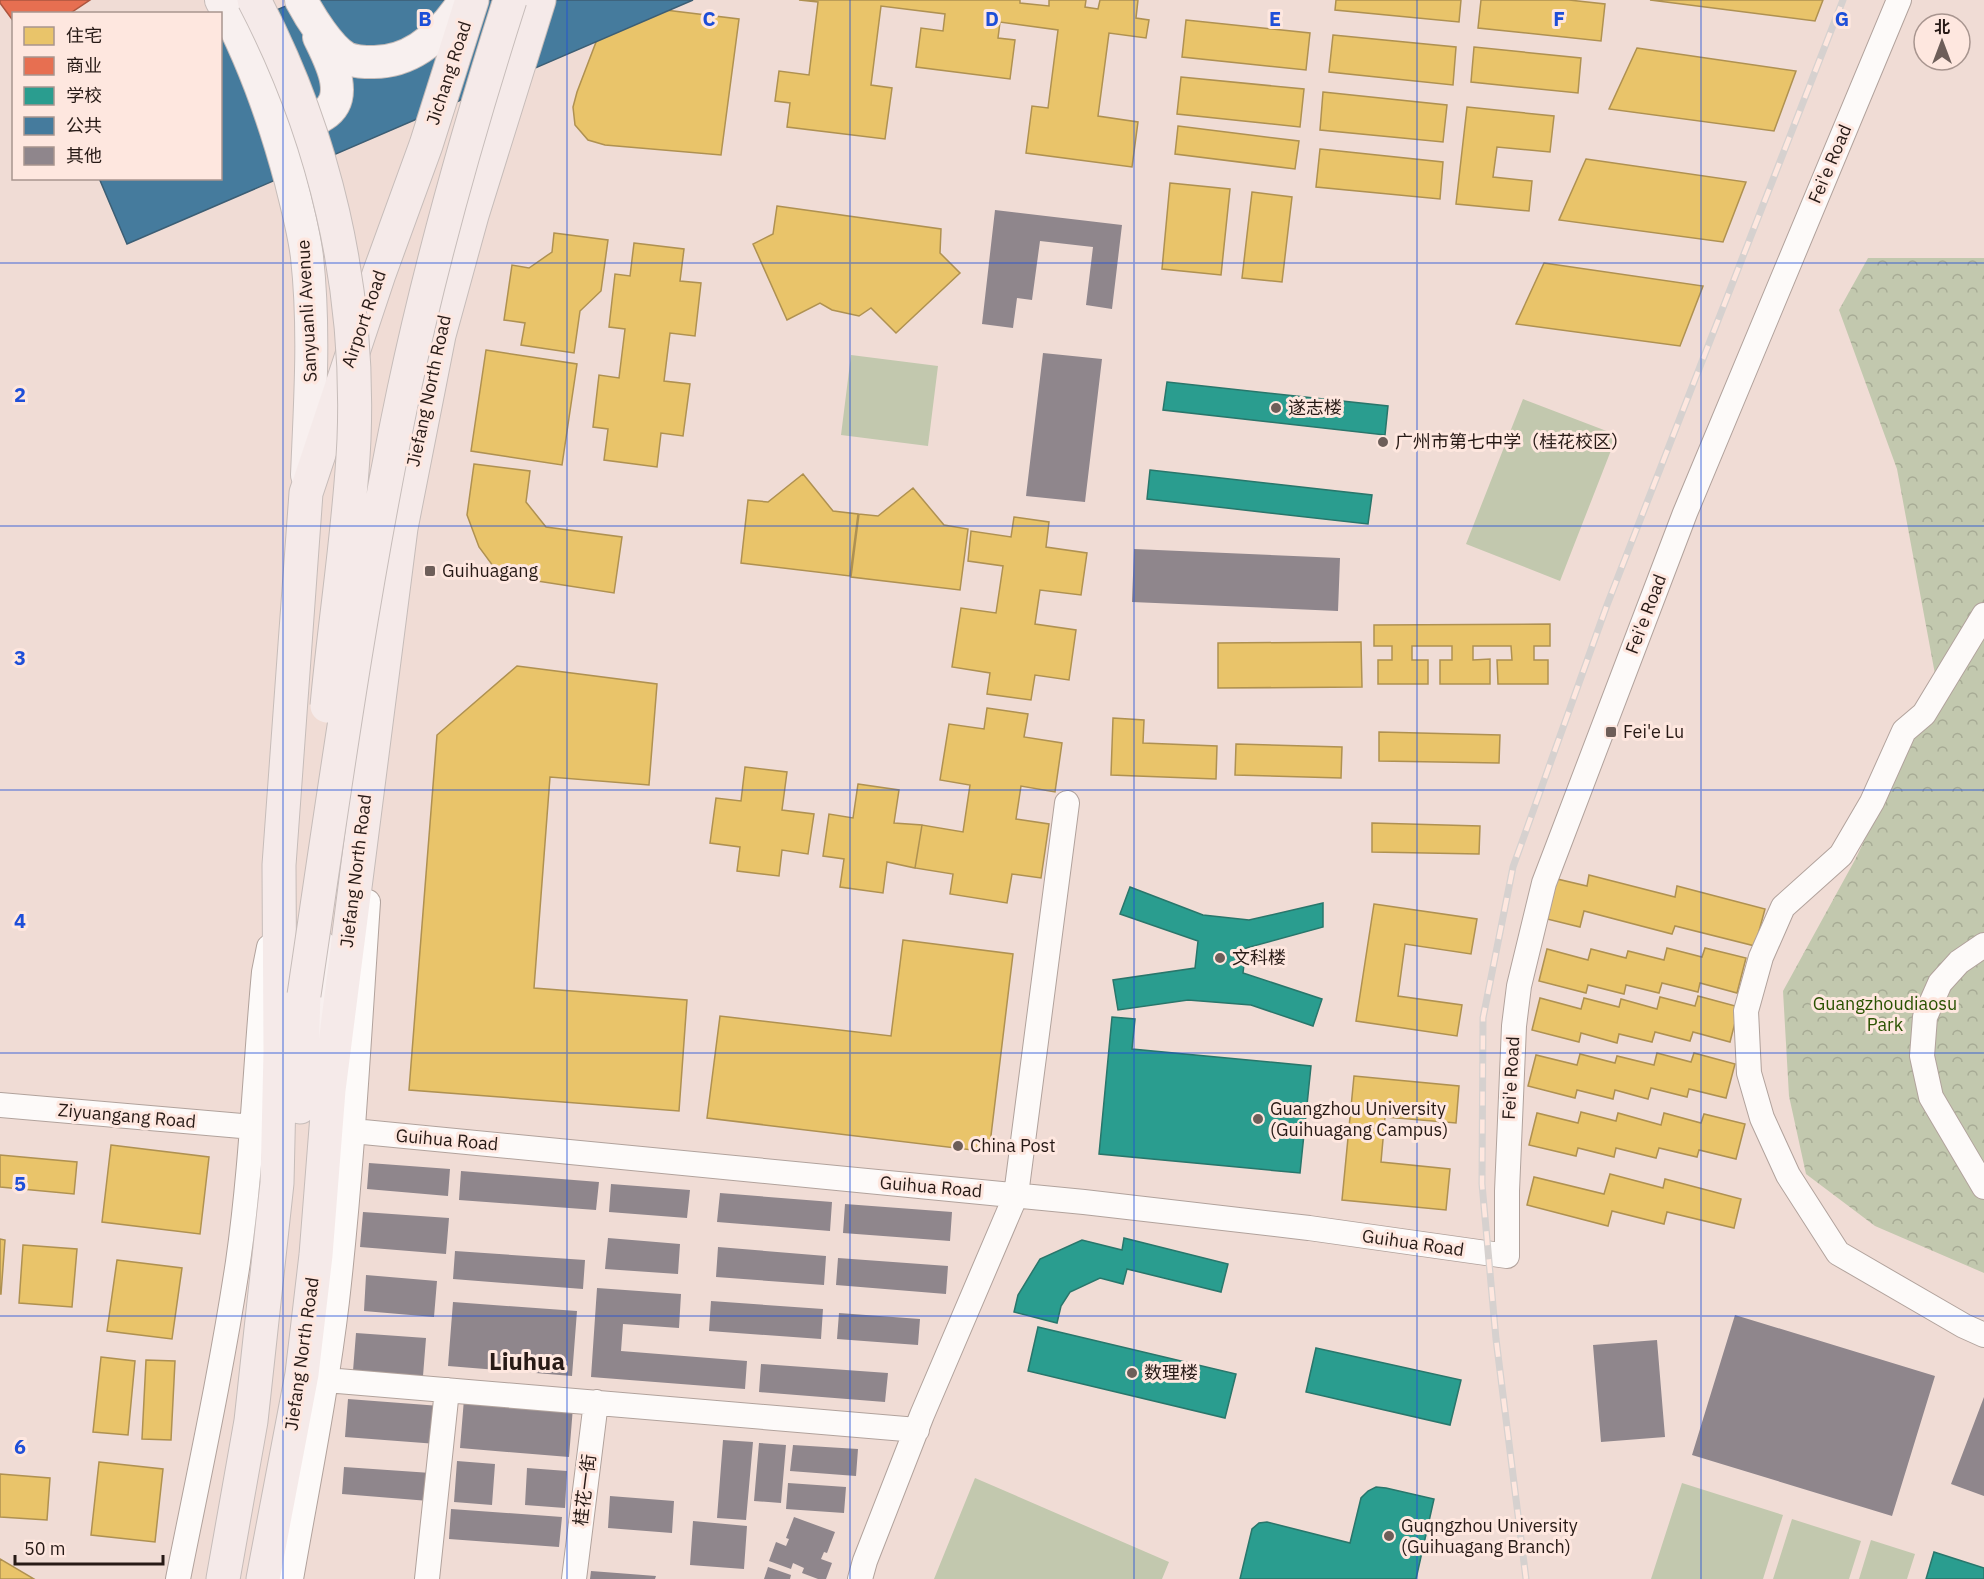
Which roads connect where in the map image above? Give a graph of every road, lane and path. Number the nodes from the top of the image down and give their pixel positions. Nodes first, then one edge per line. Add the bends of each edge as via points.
1 (221, 0) edge
2 (254, 0) edge
3 (465, 0) edge
4 (472, 0) edge
5 (510, 0) edge
6 (539, 0) edge
7 (1899, 0) edge
8 (306, 9) edge
9 (263, 90) junction
10 (426, 145) junction
11 (486, 170) junction
12 (408, 489) junction
13 (306, 493) junction
14 (1984, 615) edge
15 (384, 656) junction
16 (344, 667) dead end
17 (1067, 803) dead end
18 (278, 918) junction
19 (1984, 945) edge
20 (304, 994) junction
21 (328, 1090) junction
22 (0, 1105) edge
23 (253, 1127) junction
24 (353, 1131) junction
25 (1984, 1187) edge
26 (1016, 1195) junction
27 (1507, 1256) joint
28 (1984, 1335) edge
29 (326, 1380) junction
30 (447, 1390) junction
31 (596, 1402) junction
32 (917, 1430) junction
33 (178, 1579) edge
34 (223, 1579) edge
35 (244, 1579) edge
36 (263, 1579) edge
37 (291, 1579) edge
38 (427, 1579) edge
39 (574, 1579) edge
40 (860, 1579) edge

1 - 9 main road, Sanyuanli Avenue
2 - 20 highway, bridge via 292,79 325,176 342,253 351,324 354,438 319,790
3 - 8 main road via 437,35 420,48 404,57 378,62 346,57
4 - 10 highway, Jichang Road
5 - 20 highway, bridge via 440,238 390,459 347,703
6 - 11 highway
7 - 27 street, Fei'e Road via 1685,513 1544,883 1519,986 1514,1026
8 - 9 main road via 336,78 338,92 332,109 314,120 290,121 279,113
9 - 13 main road, Sanyuanli Avenue via 300,215 306,256 312,340
10 - 11 highway via 427,158 441,177 454,182 468,181
10 - 13 highway, Airport Road
11 - 12 highway, Jiefang North Road via 439,335
12 - 13 highway via 392,471 371,466 350,468
12 - 15 highway, Jiefang North Road
13 - 18 highway
14 - 28 street via 1924,714 1904,731 1872,802 1841,855 1783,907 1761,957 1746,1011 1749,1073 1762,1118 1788,1175 1838,1252
15 - 21 highway, Jiefang North Road
15 - 24 street
16 - 21 main road via 321,909 320,970
17 - 26 street
18 - 23 street via 264,972
18 - 34 highway via 277,1183 251,1421
19 - 25 street via 1959,962 1940,983 1925,1017 1922,1056 1931,1097
20 - 35 highway via 289,1278
21 - 36 highway, Jiefang North Road via 317,1244 302,1374
22 - 23 street, Ziyuangang Road
23 - 33 street via 232,1300
24 - 26 street, Guihua Road
24 - 29 street
26 - 27 street, Guihua Road via 1309,1228
26 - 32 street
29 - 30 street
29 - 37 street
30 - 31 street
30 - 38 street
31 - 32 street
31 - 39 street, 桂花一街
32 - 40 street

